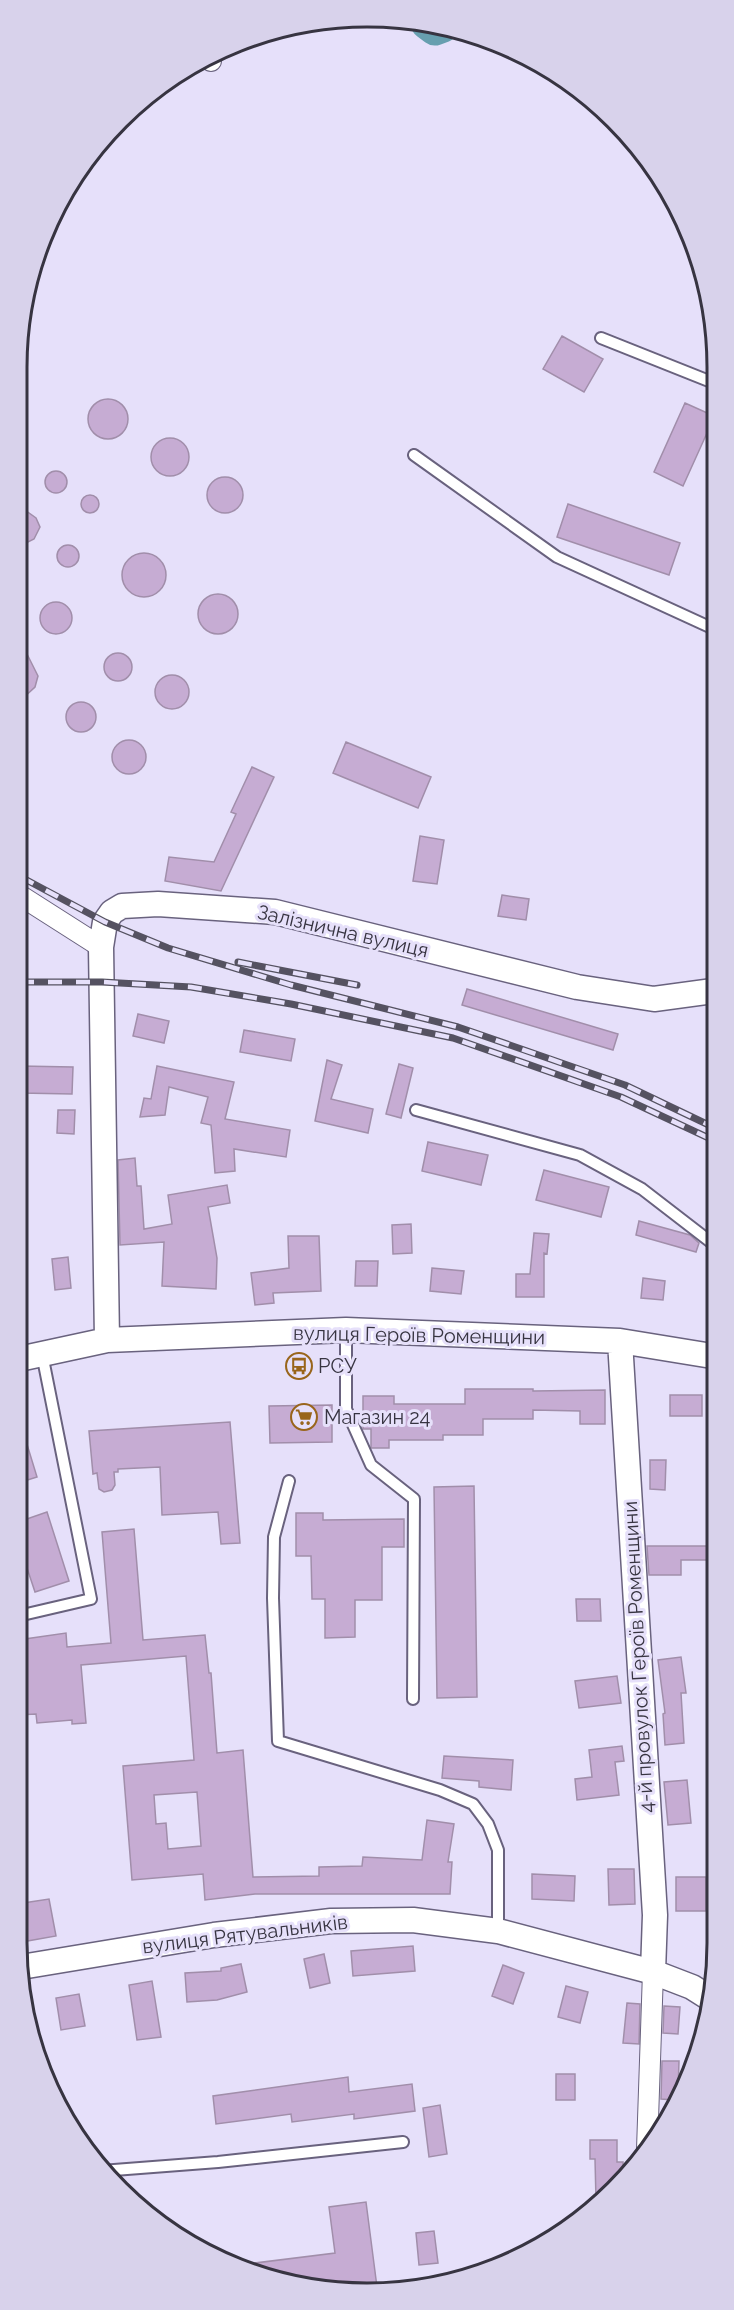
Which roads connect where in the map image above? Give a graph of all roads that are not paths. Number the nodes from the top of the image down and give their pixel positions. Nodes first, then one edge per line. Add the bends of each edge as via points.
1 (601, 338) dead end
2 (707, 380) edge
3 (414, 455) dead end
4 (707, 626) edge
5 (27, 900) edge
6 (101, 946) junction
7 (707, 993) edge
8 (416, 1110) dead end
9 (707, 1240) edge
10 (346, 1330) junction
11 (107, 1340) junction
12 (620, 1341) junction
13 (42, 1354) junction
14 (707, 1355) edge
15 (27, 1357) edge
16 (289, 1481) dead end
17 (27, 1614) edge
18 (413, 1699) dead end
19 (498, 1931) junction
20 (28, 1966) edge
21 (653, 1972) junction
22 (703, 1994) edge
23 (647, 2136) edge
24 (403, 2142) dead end
25 (114, 2170) edge

1 - 2 lane
3 - 4 lane via 557,557
5 - 6 street
6 - 7 street, Залізнична вулиця via 105,922 122,906 158,904 263,911 577,987 654,999
6 - 11 street, Залізнична вулиця
8 - 9 lane via 580,1155 642,1189
10 - 11 street, вулиця Героїв Роменщини
10 - 12 street, вулиця Героїв Роменщини
10 - 18 lane via 346,1409 371,1466 414,1499
11 - 13 street, вулиця Героїв Роменщини
12 - 14 street, вулиця Героїв Роменщини
12 - 21 street, 4-й провулок Героїв Роменщини via 655,1915
13 - 15 street, вулиця Героїв Роменщини
13 - 17 lane via 91,1599
16 - 19 lane via 274,1537 278,1741 441,1790 473,1804 488,1824 498,1850
19 - 20 street, вулиця Рятувальників via 413,1920 331,1921 214,1935
19 - 21 street, вулиця Рятувальників
21 - 22 street, вулиця Рятувальників
21 - 23 street
24 - 25 lane

